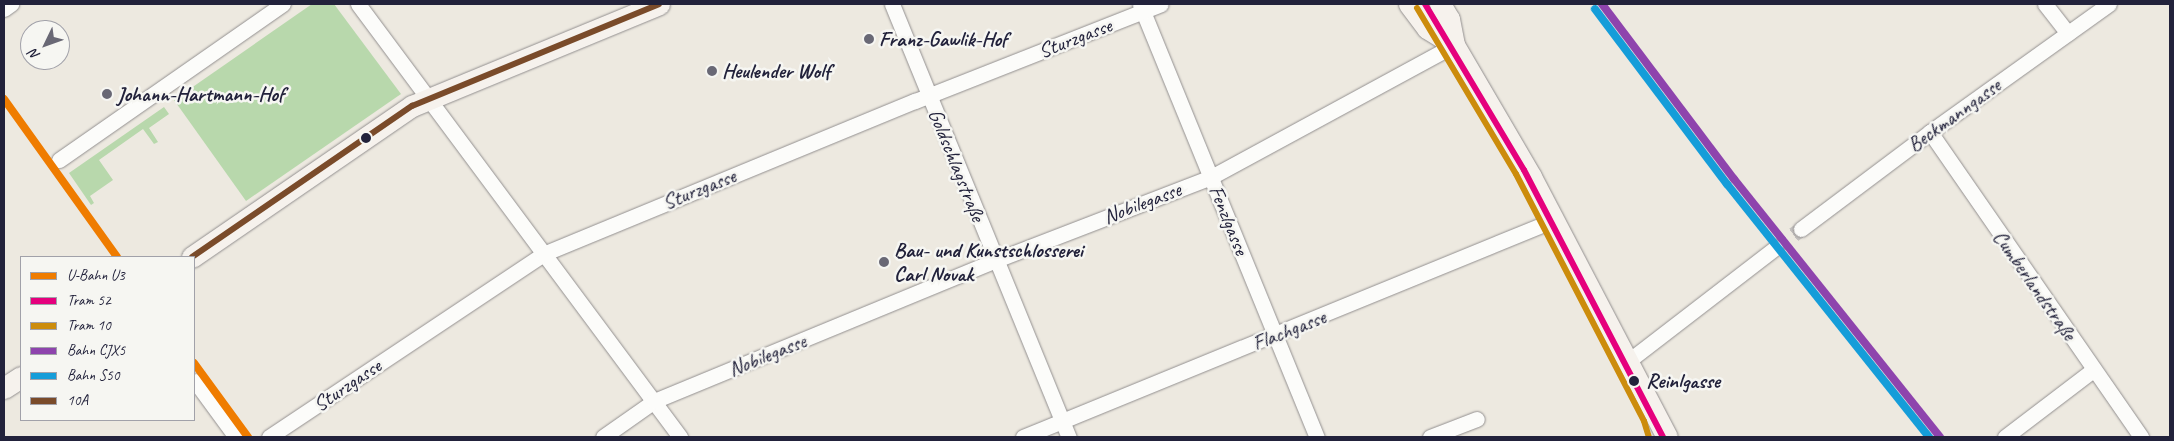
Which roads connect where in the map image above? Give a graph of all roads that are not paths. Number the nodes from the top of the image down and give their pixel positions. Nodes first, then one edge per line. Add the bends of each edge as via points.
1 (12, 4) edge
2 (283, 4) edge
3 (358, 4) edge
4 (892, 4) edge
5 (1162, 4) edge
6 (1409, 4) edge
7 (1440, 4) edge
8 (2045, 4) edge
9 (2109, 4) edge
10 (652, 5) edge
11 (1142, 7) edge
12 (4, 9) edge
13 (2068, 33) junction
14 (1454, 45) junction
15 (929, 95) junction
16 (428, 98) junction
17 (1930, 132) junction
18 (60, 160) dead end
19 (1211, 177) junction
20 (1554, 220) junction
21 (1801, 229) tunnel mouth
22 (1775, 248) tunnel mouth
23 (543, 254) junction
24 (193, 256) edge
25 (996, 260) junction
26 (1276, 335) junction
27 (1627, 362) junction
28 (2093, 370) junction
29 (20, 378) edge
30 (195, 381) edge
31 (4, 388) edge
32 (654, 401) junction
33 (1477, 419) dead end
34 (1062, 421) junction
35 (236, 437) edge
36 (269, 437) edge
37 (603, 437) edge
38 (680, 437) edge
39 (1023, 437) edge
40 (1069, 437) edge
41 (1317, 437) edge
42 (1430, 437) edge
43 (1667, 437) edge
44 (2006, 437) edge
45 (2140, 437) edge

1 - 12 street
2 - 18 street
3 - 16 street
4 - 15 street, Goldschlagstraße
5 - 11 street, Sturzgasse
6 - 14 main road via 1427,28
7 - 14 main road
8 - 13 street
9 - 13 street, Beckmanngasse
10 - 16 main road
11 - 15 street, Sturzgasse
11 - 19 street, Fenzlgasse
13 - 17 street, Beckmanngasse
14 - 19 street, Nobilegasse
14 - 20 main road
15 - 23 street, Sturzgasse
15 - 25 street, Goldschlagstraße
16 - 23 street
16 - 24 main road via 373,132
17 - 21 street, Beckmanngasse
17 - 28 street, Cumberlandstraße
19 - 25 street, Nobilegasse
19 - 26 street, Fenzlgasse
20 - 26 street, Flachgasse
20 - 27 main road
22 - 27 street
23 - 32 street
23 - 36 street, Sturzgasse
25 - 32 street, Nobilegasse
25 - 34 street, Goldschlagstraße
26 - 34 street, Flachgasse
26 - 41 street, Fenzlgasse
27 - 43 main road
28 - 44 street
28 - 45 street, Cumberlandstraße
29 - 31 main road
30 - 35 street
32 - 37 street, Nobilegasse
32 - 38 street
33 - 42 street
34 - 39 street, Flachgasse
34 - 40 street, Goldschlagstraße

